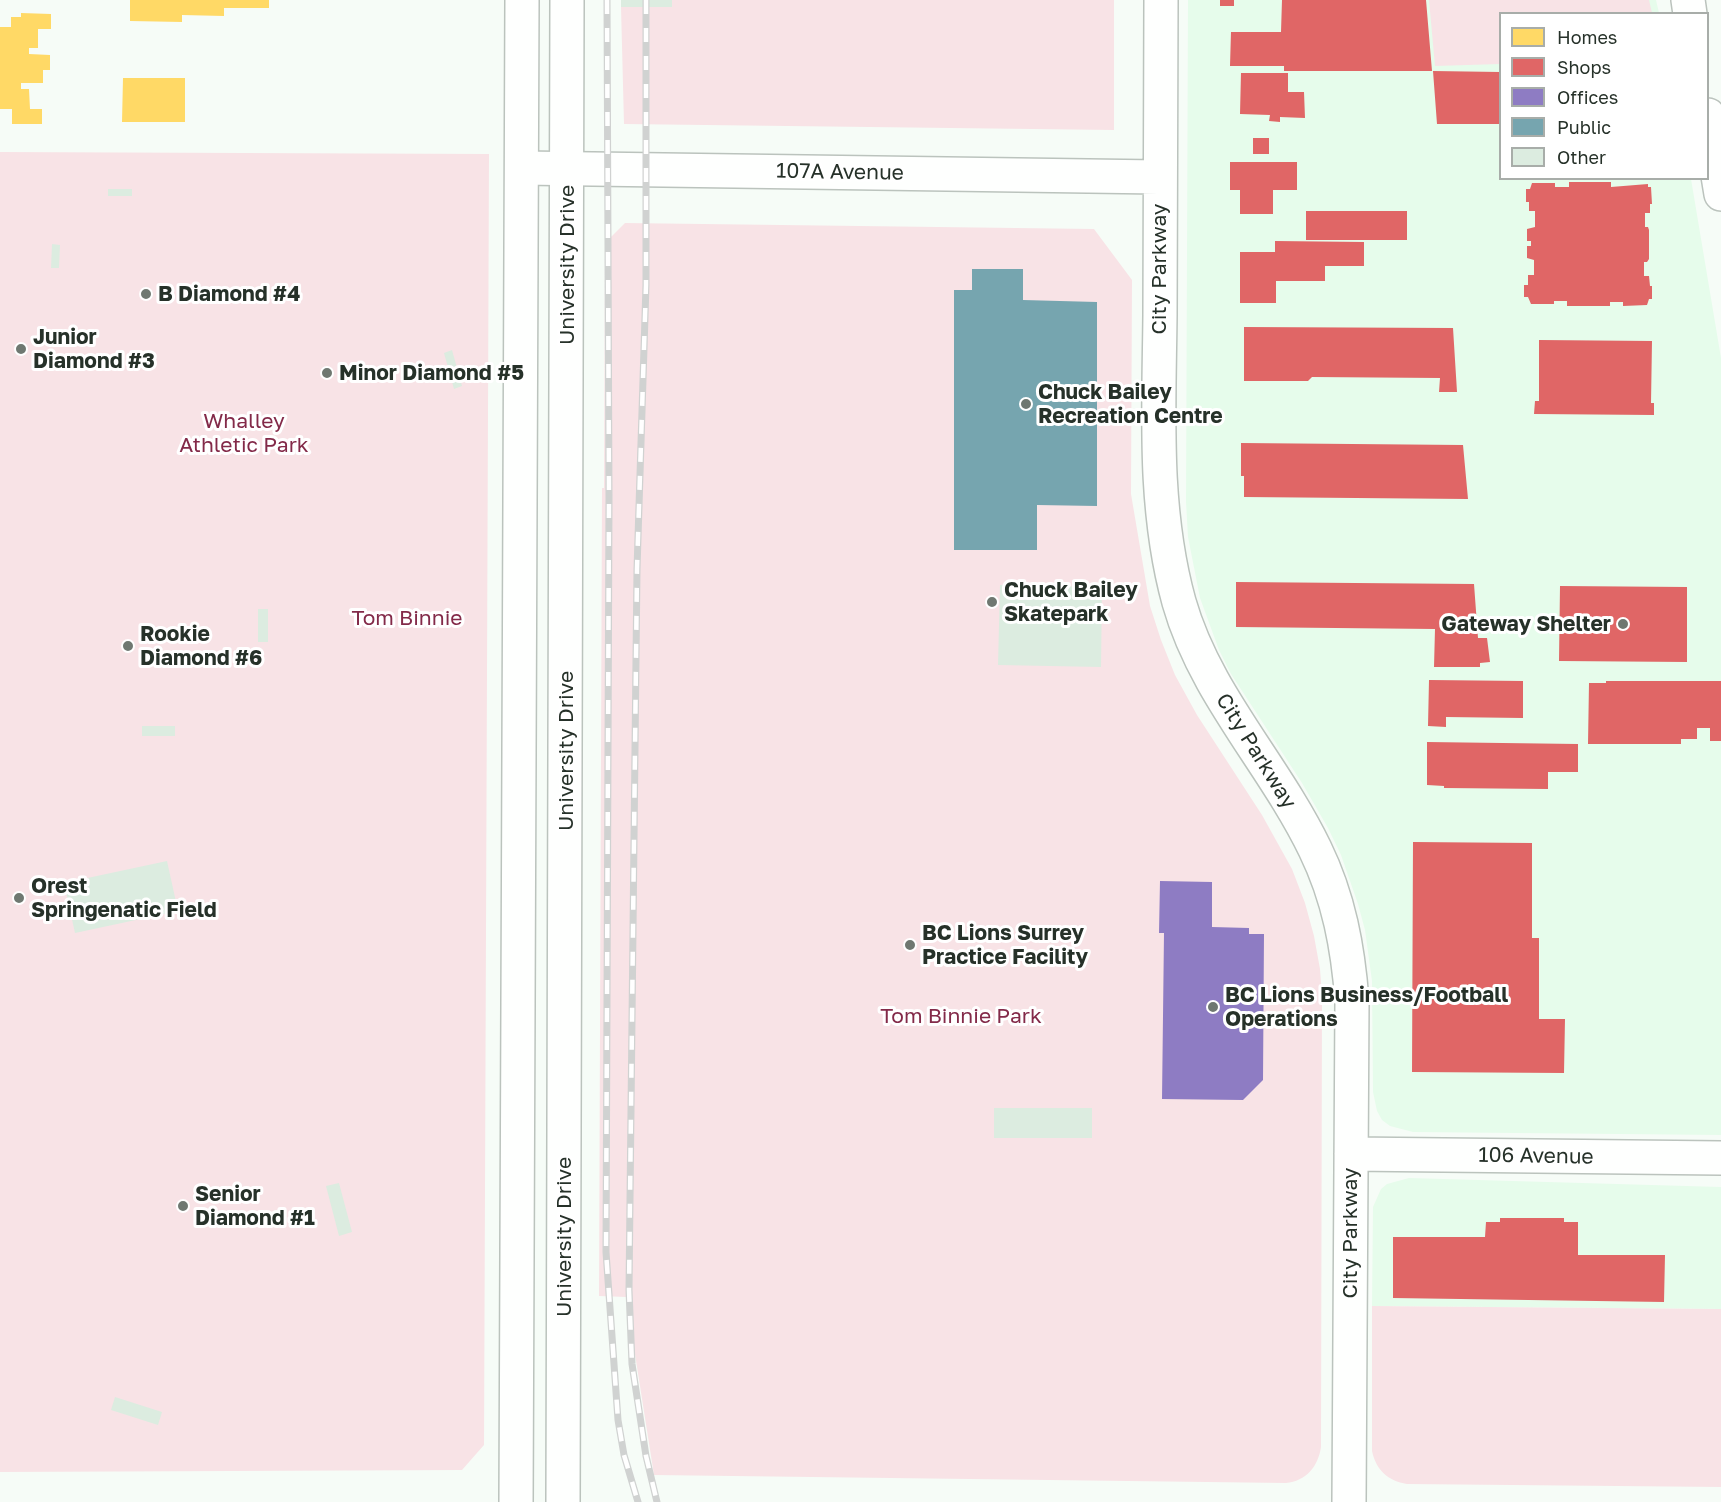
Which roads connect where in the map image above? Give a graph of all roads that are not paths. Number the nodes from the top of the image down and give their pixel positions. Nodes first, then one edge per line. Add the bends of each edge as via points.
1 (522, 0) edge
2 (567, 0) edge
3 (1161, 0) edge
4 (1709, 127) edge
5 (522, 168) junction
6 (567, 169) junction
7 (1159, 177) junction
8 (1721, 194) edge
9 (1351, 1154) junction
10 (1721, 1158) edge
11 (516, 1502) edge
12 (563, 1502) edge
13 (1349, 1502) edge

1 - 5 main road
2 - 6 main road, University Drive
3 - 7 main road, City Parkway
4 - 8 main road
5 - 6 main road, 107A Avenue
5 - 11 main road
6 - 7 main road, 107A Avenue
6 - 12 main road, University Drive
7 - 9 main road, City Parkway via 1159,469 1170,558 1179,602 1207,674 1302,824 1336,903 1349,961 1352,1001
9 - 10 main road, 106 Avenue
9 - 13 main road, City Parkway

